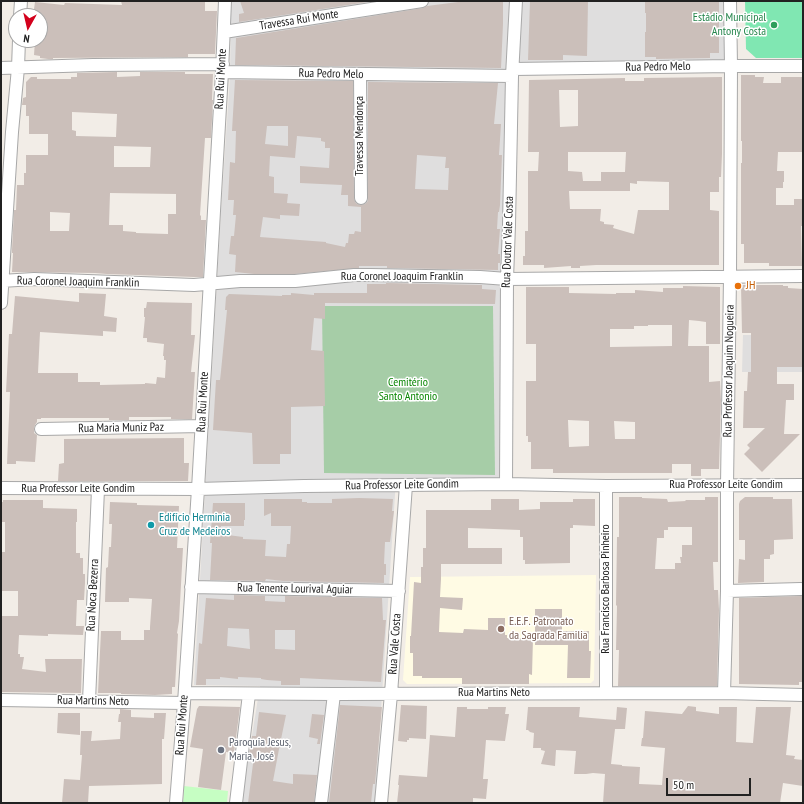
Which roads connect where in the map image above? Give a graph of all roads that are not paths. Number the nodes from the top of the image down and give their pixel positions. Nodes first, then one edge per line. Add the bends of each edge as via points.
1 (225, 1) edge
2 (422, 1) edge
3 (516, 1) edge
4 (730, 1) edge
5 (224, 32) junction
6 (19, 48) edge
7 (731, 66) junction
8 (803, 66) edge
9 (1, 68) edge
10 (18, 68) junction
11 (222, 68) junction
12 (513, 72) junction
13 (360, 74) junction
14 (361, 198) dead end
15 (803, 276) edge
16 (730, 277) junction
17 (507, 278) junction
18 (2, 281) edge
19 (210, 283) junction
20 (1, 303) edge
21 (202, 426) junction
22 (41, 429) dead end
23 (506, 484) junction
24 (406, 485) junction
25 (727, 485) junction
26 (803, 485) edge
27 (606, 486) junction
28 (1, 488) edge
29 (98, 489) junction
30 (198, 489) junction
31 (192, 587) junction
32 (801, 589) dead end
33 (399, 591) junction
34 (728, 591) junction
35 (606, 693) junction
36 (724, 693) junction
37 (249, 694) junction
38 (334, 694) junction
39 (391, 694) junction
40 (803, 695) edge
41 (185, 698) junction
42 (1, 700) edge
43 (89, 701) junction
44 (176, 803) edge
45 (236, 803) edge
46 (321, 803) edge
47 (381, 803) edge

1 - 5 street, Rua Rui Monte
2 - 5 street, Travessa Rui Monte
3 - 12 street, Rua Doutor Vale Costa
4 - 7 street, Rua Professor Joaquim Nogueira
5 - 11 street, Rua Rui Monte
6 - 10 street
7 - 8 street, Rua Pedro Melo
7 - 12 street, Rua Pedro Melo
7 - 16 street, Rua Professor Joaquim Nogueira
9 - 10 street, Rua Pedro Melo
10 - 11 street, Rua Pedro Melo via 93,65
10 - 18 street
11 - 13 street, Rua Pedro Melo
11 - 19 street, Rua Rui Monte
12 - 13 street, Rua Pedro Melo
12 - 17 street, Rua Doutor Vale Costa
13 - 14 street, Travessa Mendonça
15 - 16 street, Rua Coronel Joaquim Franklin
16 - 17 street, Rua Coronel Joaquim Franklin
16 - 25 street, Rua Professor Joaquim Nogueira
17 - 19 street, Rua Coronel Joaquim Franklin via 377,275 296,281
17 - 23 street, Rua Doutor Vale Costa
18 - 19 street, Rua Coronel Joaquim Franklin via 34,279 181,285
18 - 20 street
19 - 21 street, Rua Rui Monte
21 - 22 street, Rua Maria Muniz Paz
21 - 30 street, Rua Rui Monte
23 - 24 street, Rua Professor Leite Gondim
23 - 27 street, Rua Professor Leite Gondim
24 - 30 street, Rua Professor Leite Gondim
24 - 33 street, Rua Vale Costa
25 - 26 street, Rua Professor Leite Gondim
25 - 27 street, Rua Professor Leite Gondim
25 - 34 street, Rua Professor Joaquim Nogueira
27 - 35 street, Rua Francisco Barbosa Pinheiro
28 - 29 street, Rua Professor Leite Gondim
29 - 30 street, Rua Professor Leite Gondim
29 - 43 street, Rua Noca Bezerra
30 - 31 street, Rua Rui Monte
31 - 33 street, Rua Tenente Lourival Aguiar
31 - 41 street, Rua Rui Monte
32 - 34 street
33 - 39 street, Rua Vale Costa
34 - 36 street, Rua Professor Joaquim Nogueira
35 - 36 street, Rua Martins Neto
35 - 39 street, Rua Martins Neto
36 - 40 street, Rua Martins Neto
37 - 38 street, Rua Martins Neto
37 - 41 street, Rua Martins Neto
37 - 45 street
38 - 39 street, Rua Martins Neto
38 - 46 street
39 - 47 street, Rua Vale Costa
41 - 43 street, Rua Martins Neto
41 - 44 street, Rua Rui Monte
42 - 43 street, Rua Martins Neto

